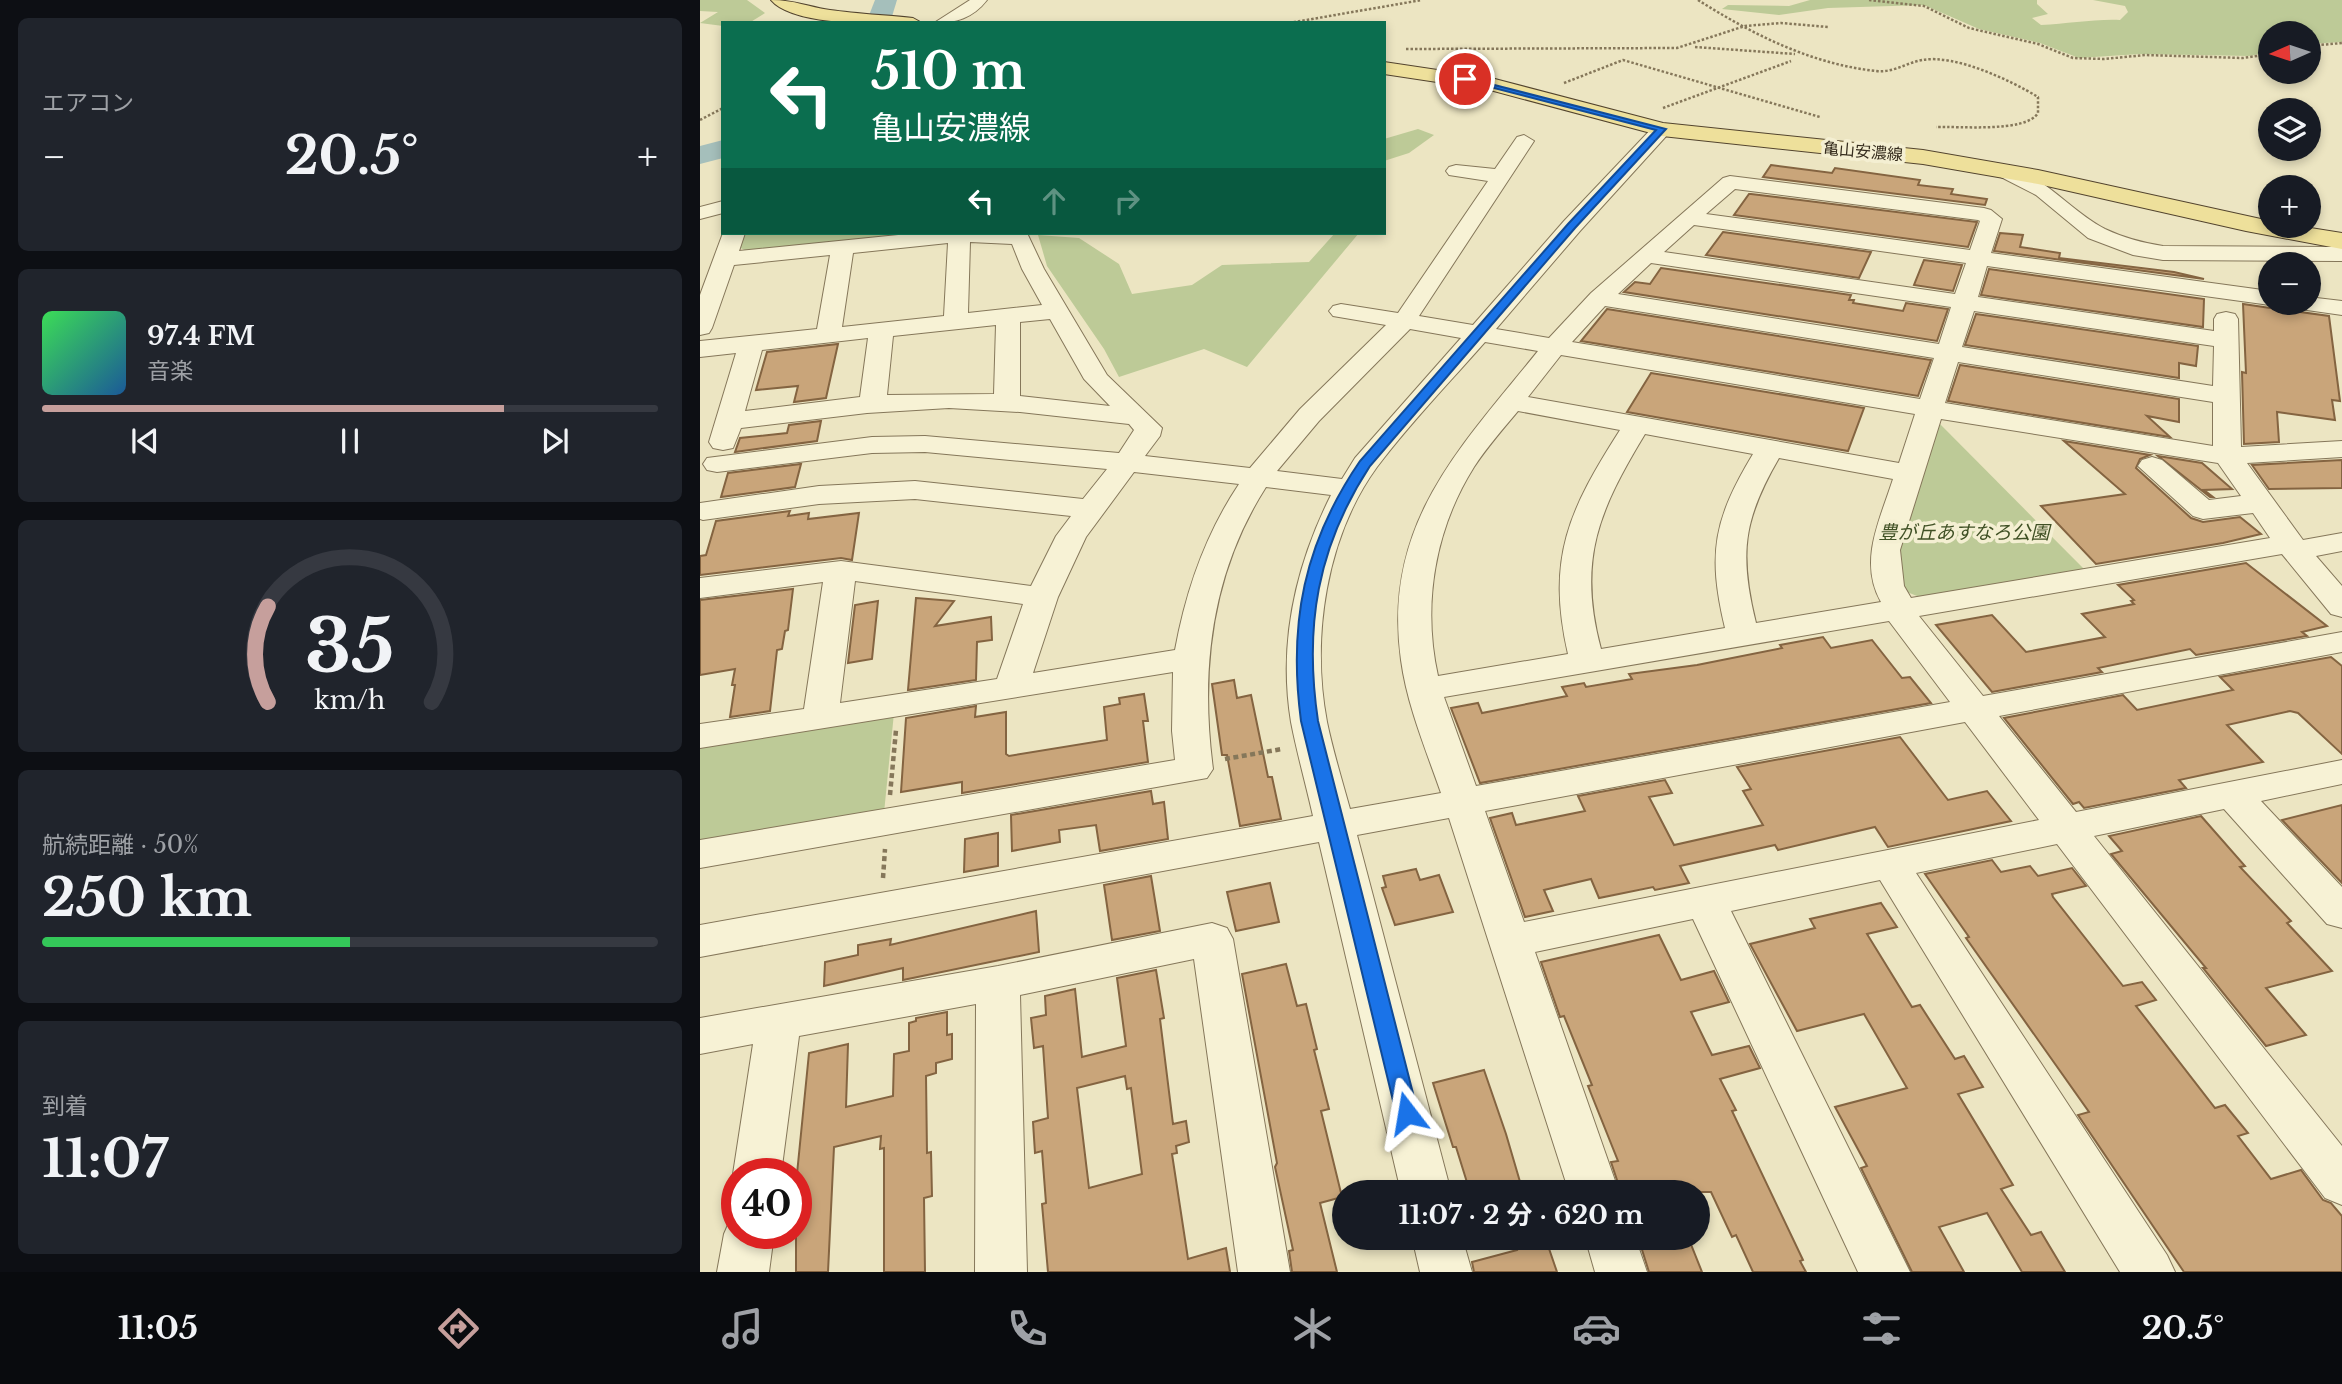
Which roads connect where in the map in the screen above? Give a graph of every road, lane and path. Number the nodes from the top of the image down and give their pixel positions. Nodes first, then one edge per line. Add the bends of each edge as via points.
1 (780, 0) edge
2 (979, 0) edge
3 (1422, 0) edge
4 (1698, 0) edge
5 (1869, 0) edge
6 (892, 21) edge
7 (946, 21) edge
8 (1301, 21) edge
9 (1741, 27) junction
10 (1828, 27) dead end
11 (2342, 43) edge
12 (2321, 45) edge
13 (1684, 47) junction
14 (1405, 49) dead end
15 (1808, 56) junction
16 (2258, 56) edge
17 (1791, 61) dead end
18 (1386, 68) edge
19 (1560, 85) dead end
20 (1716, 88) junction
21 (721, 109) edge
22 (1820, 117) dead end
23 (700, 120) edge
24 (1638, 123) junction
25 (1936, 127) dead end
26 (1662, 129) junction
27 (1524, 141) dead end
28 (1456, 171) dead end
29 (2004, 171) junction
30 (1500, 176) junction
31 (721, 208) edge
32 (700, 213) edge
33 (1689, 218) junction
34 (733, 235) edge
35 (951, 235) edge
36 (960, 235) edge
37 (1016, 235) edge
38 (2342, 241) edge
39 (844, 247) junction
40 (2342, 254) edge
41 (1646, 256) junction
42 (1979, 258) junction
43 (726, 259) junction
44 (2227, 293) junction
45 (2258, 297) edge
46 (1599, 298) junction
47 (1964, 302) junction
48 (2321, 305) edge
49 (2342, 308) edge
50 (1058, 311) junction
51 (1341, 311) dead end
52 (1008, 316) junction
53 (956, 320) junction
54 (1404, 321) junction
55 (700, 328) edge
56 (882, 329) junction
57 (1477, 334) junction
58 (828, 335) junction
59 (2226, 340) junction
60 (751, 344) junction
61 (1554, 347) junction
62 (700, 349) edge
63 (1948, 353) junction
64 (2225, 396) junction
65 (1511, 402) junction
66 (1007, 403) junction
67 (872, 405) junction
68 (1930, 408) junction
69 (1136, 417) junction
70 (729, 421) junction
71 (1637, 425) junction
72 (1770, 449) junction
73 (2342, 449) edge
74 (2227, 456) junction
75 (1124, 462) junction
76 (717, 464) junction
77 (2152, 466) dead end
78 (1909, 473) junction
79 (1257, 478) junction
80 (1348, 488) junction
81 (2260, 503) junction
82 (1089, 509) junction
83 (702, 514) edge
84 (2342, 542) edge
85 (2294, 547) junction
86 (841, 570) junction
87 (700, 588) edge
88 (1042, 597) junction
89 (2342, 607) edge
90 (1899, 610) junction
91 (1743, 636) junction
92 (2342, 642) edge
93 (1192, 658) junction
94 (1587, 662) junction
95 (1011, 688) junction
96 (1424, 688) junction
97 (1976, 709) junction
98 (820, 717) junction
99 (700, 736) edge
100 (1290, 747) dead end
101 (1193, 765) junction
102 (2342, 772) edge
103 (2231, 793) junction
104 (1464, 802) junction
105 (1336, 825) junction
106 (2069, 828) junction
107 (700, 854) edge
108 (1890, 864) junction
109 (1706, 902) junction
110 (2342, 913) edge
111 (700, 941) edge
112 (1510, 941) junction
113 (998, 983) junction
114 (779, 1021) junction
115 (700, 1036) edge
116 (759, 1158) edge
117 (1423, 1180) edge
118 (1590, 1180) edge
119 (2342, 1183) edge
120 (747, 1249) edge
121 (1440, 1250) edge
122 (1614, 1250) edge
123 (743, 1272) edge
124 (1001, 1272) edge
125 (1264, 1272) edge
126 (1446, 1272) edge
127 (1621, 1272) edge
128 (1884, 1272) edge
129 (2150, 1272) edge

1 - 6 main road via 809,10
2 - 7 street
3 - 8 path
4 - 9 path
5 - 16 path via 1924,6 1969,28 2038,44 2073,58
9 - 10 path via 1777,23
9 - 13 path
9 - 15 path
11 - 12 path
13 - 14 path
13 - 15 path
15 - 25 path via 1878,71 1901,69 1923,60 1939,61 1994,72 2038,96 2034,120
17 - 20 path
18 - 24 main road, 亀山安濃線 via 1478,81
19 - 20 path via 1623,60
20 - 22 path
20 - 24 path
21 - 23 path
24 - 26 main road, 亀山安濃線
26 - 29 main road, 亀山安濃線 via 1901,154
26 - 57 street
27 - 30 street
28 - 30 street
29 - 38 main road, 亀山安濃線
29 - 40 street via 2043,191 2096,233 2133,248 2163,253
30 - 54 street
31 - 32 street
33 - 41 street
33 - 42 street
33 - 42 street via 1730,182 1984,214 1991,219
34 - 43 street
35 - 39 street
36 - 53 street
37 - 50 street
39 - 43 street
39 - 58 street
41 - 46 street
41 - 47 street
42 - 44 street
42 - 47 street
43 - 55 street
44 - 45 street
44 - 59 street
46 - 61 street
46 - 63 street
47 - 59 street
47 - 63 street
48 - 49 street
50 - 52 street
50 - 69 street via 1097,379
51 - 54 street
52 - 53 street
52 - 66 street
53 - 56 street
54 - 57 street
54 - 79 street
56 - 58 street
56 - 67 street
57 - 61 street
57 - 80 street via 1388,434
58 - 60 street
59 - 64 street
60 - 62 street
60 - 70 street
61 - 65 street
61 - 68 street
63 - 64 street
63 - 68 street
64 - 74 street
65 - 71 street
65 - 96 street via 1458,470 1427,536 1415,588 1417,663
66 - 67 street via 946,400
66 - 69 street
67 - 70 street
68 - 74 street
68 - 78 street
69 - 75 street via 1148,428 1146,436
70 - 76 street
71 - 72 street
71 - 94 street via 1587,511 1573,565 1580,641
72 - 78 street
72 - 91 street via 1732,528 1732,590
73 - 74 street
74 - 81 street
75 - 76 street via 925,444 872,445
75 - 79 street
75 - 82 street
76 - 83 street
77 - 81 street via 2203,510
78 - 90 street via 1885,550 1888,586
79 - 80 street
79 - 93 street via 1214,561 1200,603
80 - 105 street via 1322,543 1305,616 1304,685 1309,721
81 - 85 street
82 - 83 street via 915,490 819,495
82 - 88 street
84 - 85 street
85 - 89 street
85 - 90 street
86 - 87 street
86 - 88 street
86 - 98 street
88 - 95 street
90 - 91 street
90 - 97 street
91 - 94 street
92 - 97 street
93 - 95 street
93 - 101 street
94 - 96 street
95 - 98 street
96 - 104 street
97 - 104 street
97 - 106 street
98 - 99 street
100 - 101 path
101 - 107 street via 1194,769
102 - 103 street
103 - 106 street
103 - 110 street
104 - 105 street
104 - 112 street
105 - 111 street
105 - 117 street
106 - 108 street
106 - 119 street
108 - 109 street
108 - 129 street
109 - 112 street
109 - 128 street
112 - 118 street
113 - 114 street
113 - 124 street
113 - 125 street via 1212,939
114 - 115 street
114 - 116 street
120 - 123 street
121 - 126 street
122 - 127 street

